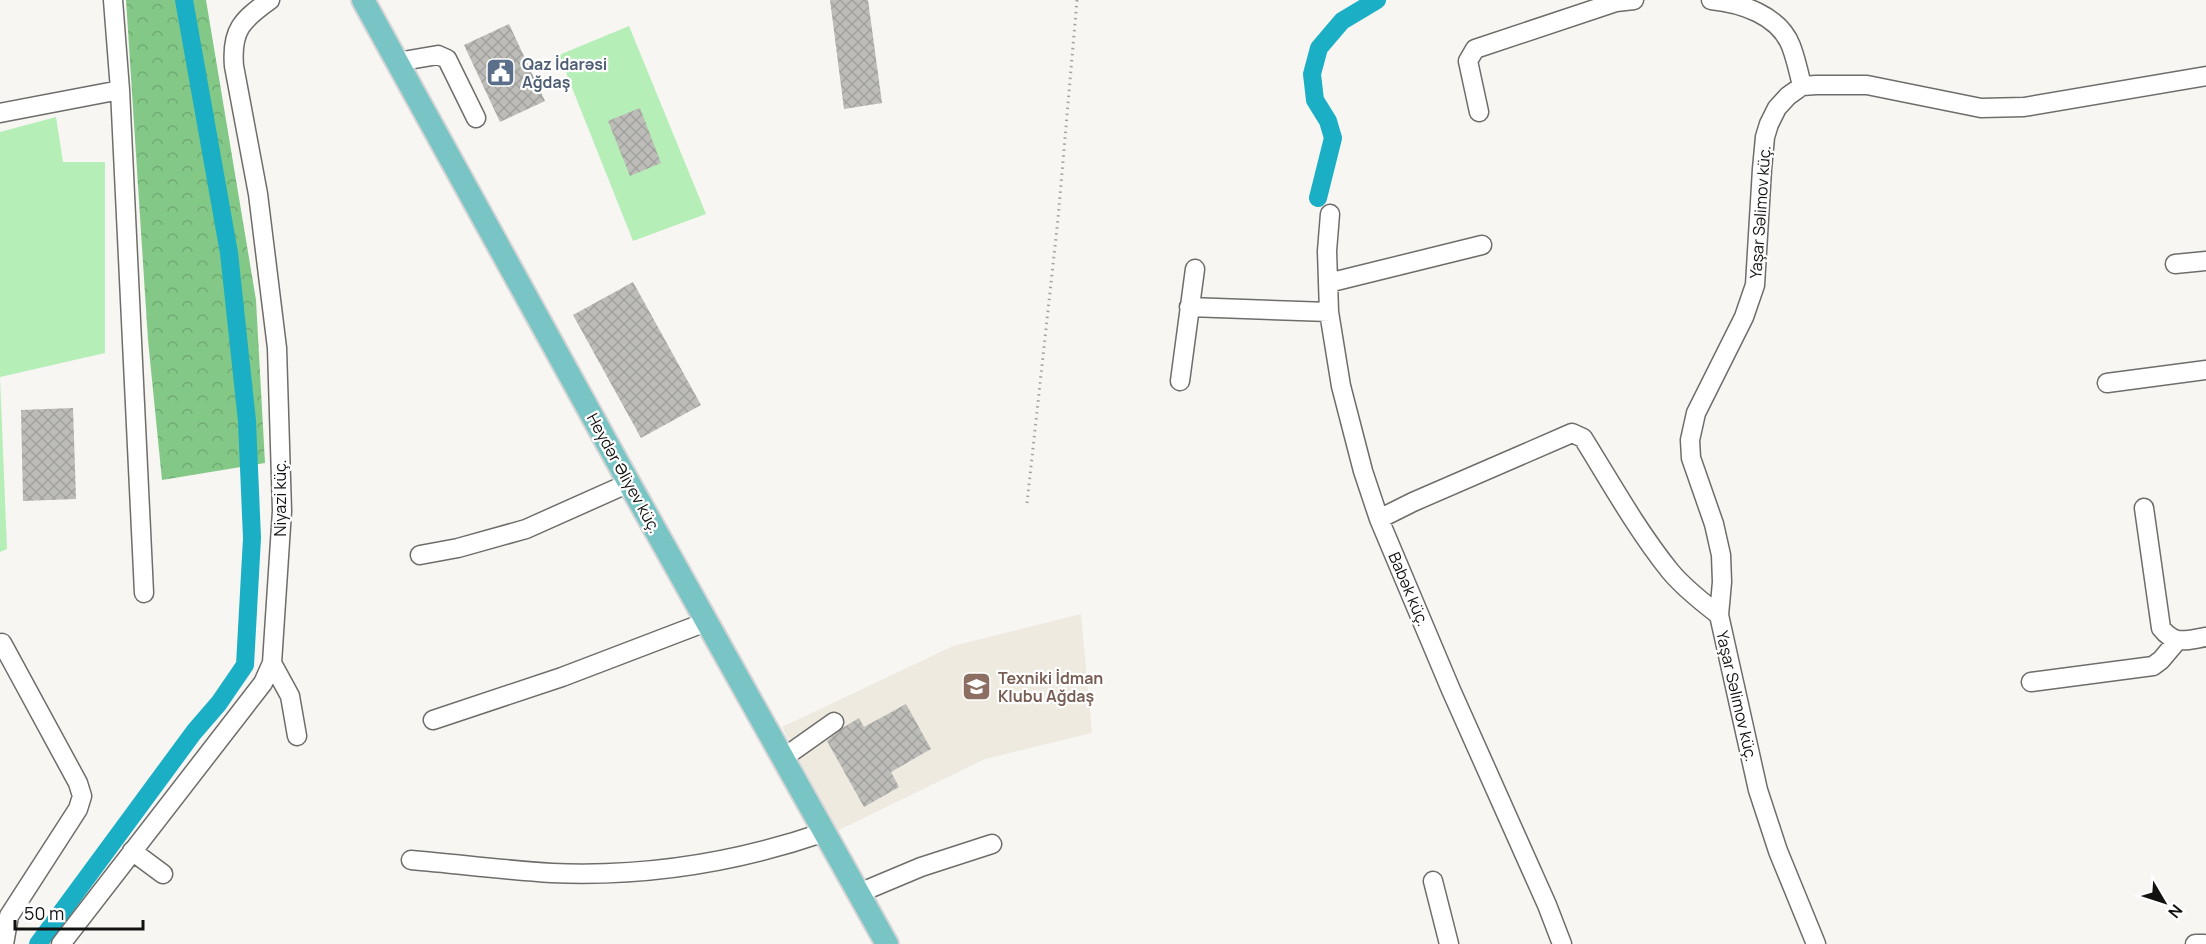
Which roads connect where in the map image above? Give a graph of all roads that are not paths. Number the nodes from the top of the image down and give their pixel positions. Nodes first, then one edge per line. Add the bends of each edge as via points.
1 (113, 0) edge
2 (270, 0) edge
3 (363, 0) edge
4 (1634, 0) edge
5 (1711, 0) edge
6 (397, 62) junction
7 (2206, 76) edge
8 (1802, 86) junction
9 (120, 90) junction
10 (1479, 112) dead end
11 (0, 113) edge
12 (476, 118) dead end
13 (1330, 214) dead end
14 (1482, 245) dead end
15 (2206, 261) edge
16 (2175, 264) dead end
17 (1195, 269) dead end
18 (1328, 283) junction
19 (1190, 307) junction
20 (1329, 312) junction
21 (2206, 370) edge
22 (1180, 381) dead end
23 (2107, 383) dead end
24 (629, 483) junction
25 (2144, 508) dead end
26 (1379, 519) junction
27 (420, 555) dead end
28 (144, 593) dead end
29 (1719, 615) junction
30 (706, 622) junction
31 (2206, 637) edge
32 (2177, 641) junction
33 (2, 643) dead end
34 (272, 663) junction
35 (2031, 682) dead end
36 (433, 720) dead end
37 (834, 723) dead end
38 (297, 736) dead end
39 (783, 758) junction
40 (825, 832) junction
41 (992, 844) dead end
42 (132, 851) junction
43 (411, 860) dead end
44 (163, 874) dead end
45 (1433, 881) dead end
46 (859, 893) junction
47 (3, 935) edge
48 (61, 944) edge
49 (887, 944) edge
50 (1449, 944) edge
51 (1562, 944) edge
52 (1816, 944) edge
53 (2194, 944) edge
54 (2204, 944) edge

1 - 9 street
2 - 34 street, Niyazi küç. via 238,28 232,47 258,194 277,348 282,511
3 - 6 main road, Heydər Əliyev küç.
4 - 10 street via 1616,2 1475,49 1468,61
5 - 8 street via 1730,2 1780,27 1791,45
6 - 12 street via 438,55 447,59
6 - 24 main road, Heydər Əliyev küç.
7 - 8 street via 2013,108 1981,108 1867,85
8 - 29 street, Yaşar Səlimov küç. via 1777,108 1769,124 1755,285 1690,434 1691,458 1721,555
9 - 11 street
9 - 28 street
13 - 18 street, Babək küç.
14 - 18 street
15 - 16 street
17 - 19 street
18 - 20 street, Babək küç.
19 - 20 street
19 - 22 street
20 - 26 street, Babək küç. via 1341,386
21 - 23 street
24 - 27 street via 526,529 458,549
24 - 30 main road, Heydər Əliyev küç.
25 - 32 street via 2161,628
26 - 29 street via 1572,433 1583,438 1671,573
26 - 51 street, Babək küç.
29 - 52 street, Yaşar Səlimov küç. via 1758,790
30 - 36 street via 562,677
30 - 39 main road, Heydər Əliyev küç.
31 - 32 street
32 - 35 street via 2153,666
33 - 47 street via 82,796 78,809 9,916
34 - 38 street via 290,696
34 - 42 street, Niyazi küç. via 263,683
37 - 39 street
39 - 40 main road, Heydər Əliyev küç.
40 - 43 street via 741,857 639,872 553,873
40 - 46 main road, Heydər Əliyev küç.
41 - 46 street
42 - 44 street
42 - 48 street, Niyazi küç.
45 - 50 street
46 - 49 main road, Heydər Əliyev küç.
53 - 54 street

